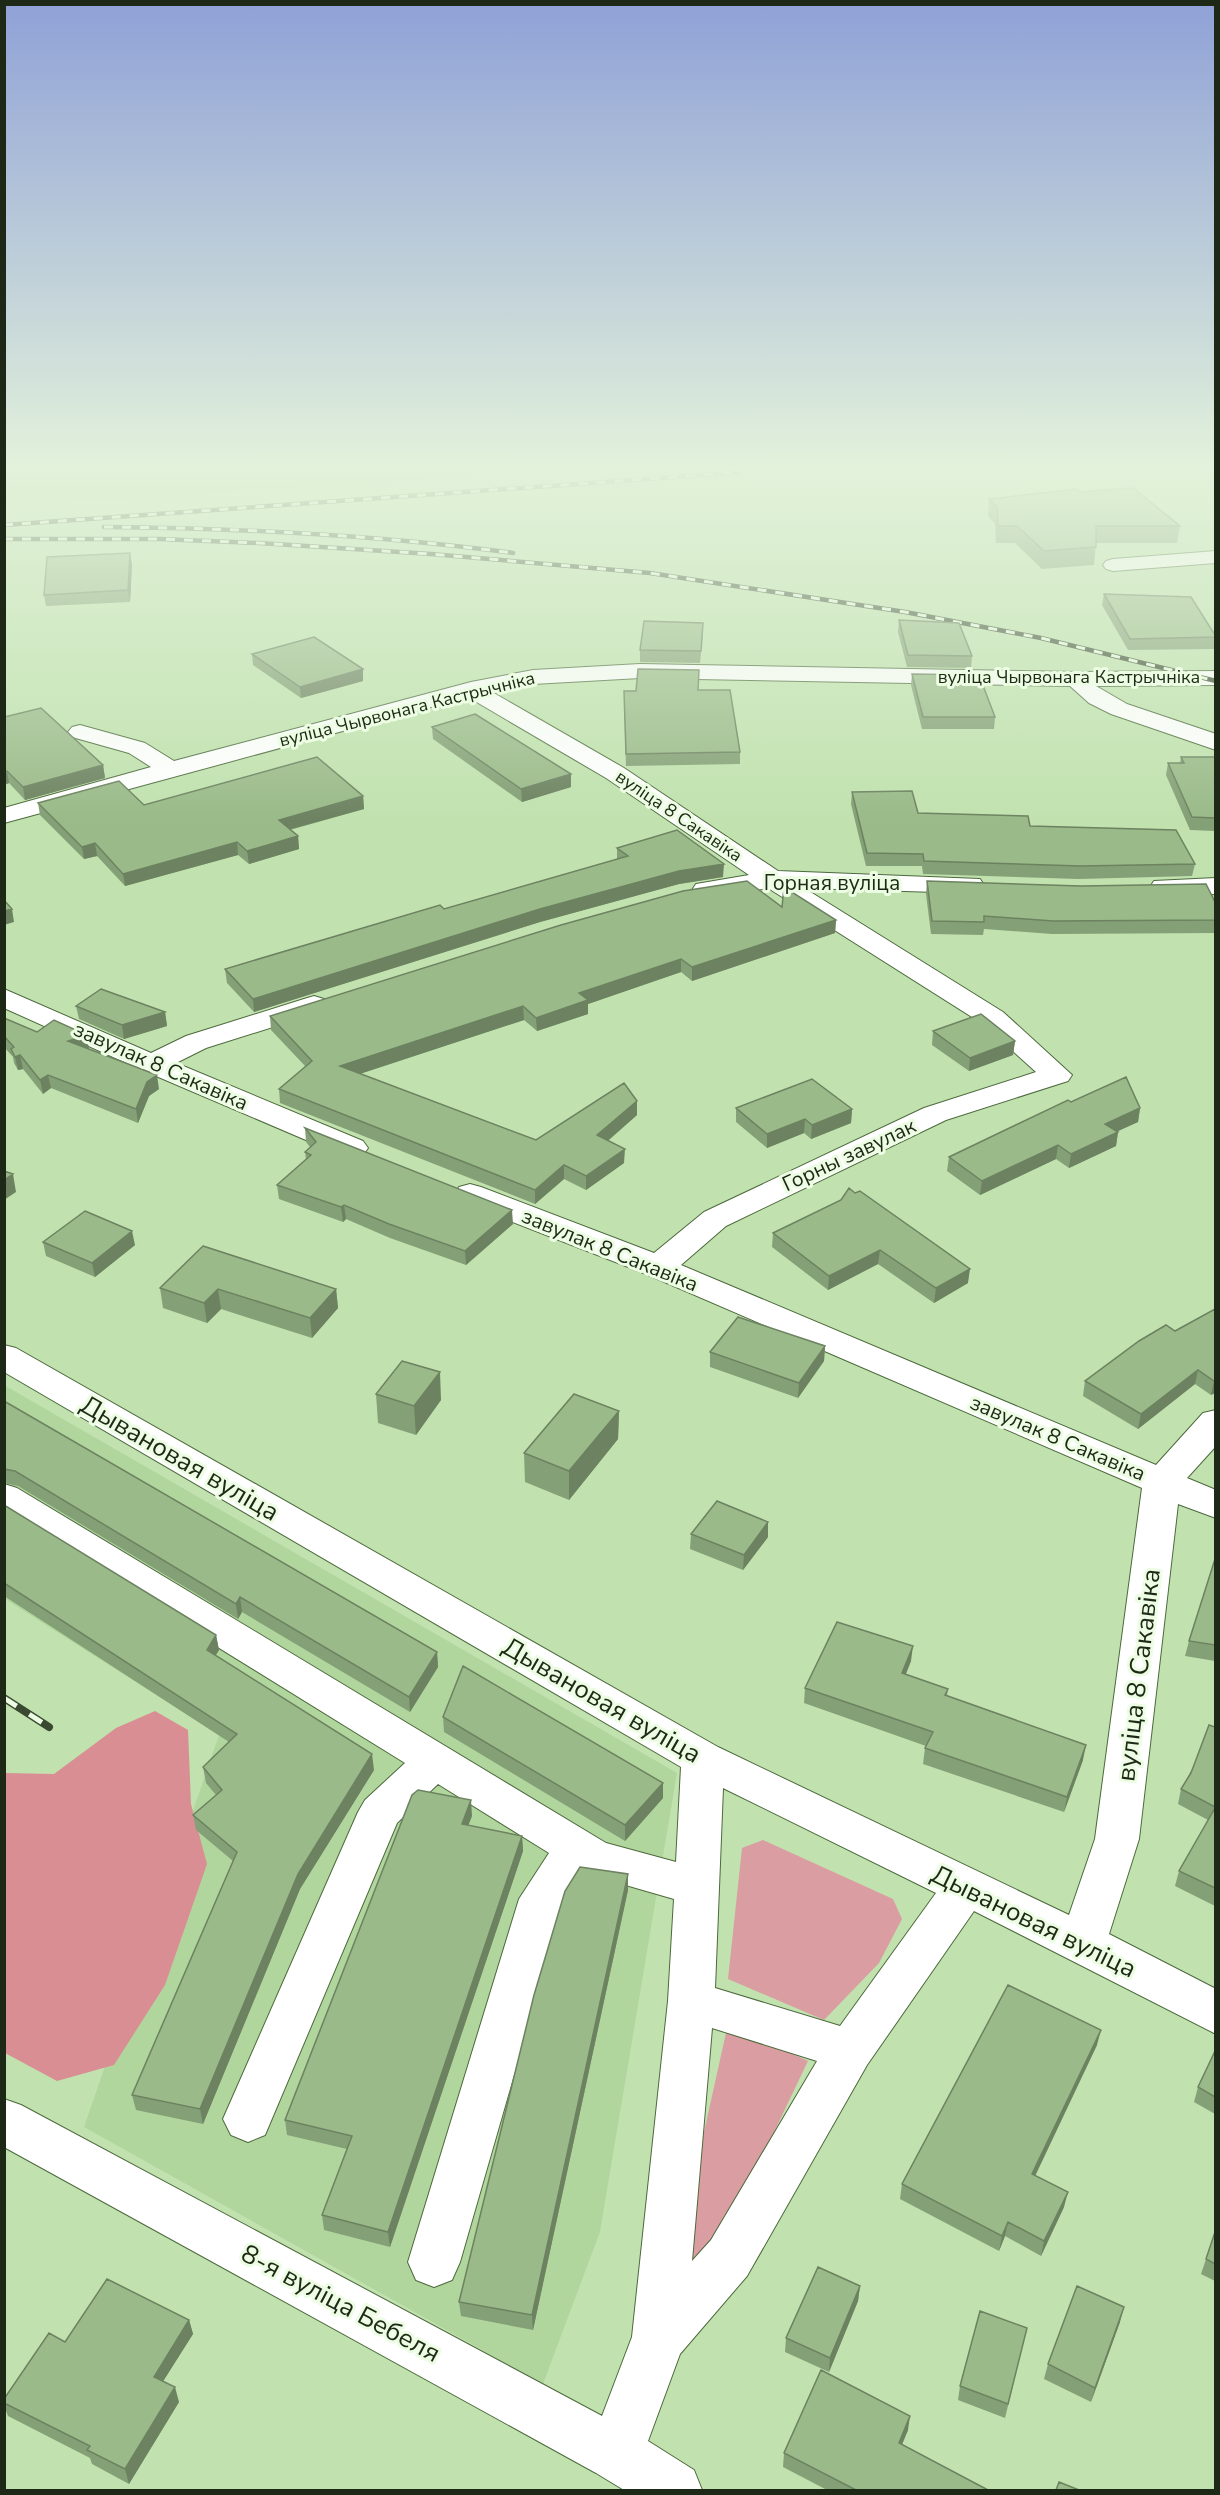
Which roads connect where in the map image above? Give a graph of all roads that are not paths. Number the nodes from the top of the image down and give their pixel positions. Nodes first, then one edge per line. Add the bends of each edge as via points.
1 (1215, 678) edge
2 (1076, 679) junction
3 (471, 689) junction
4 (80, 732) dead end
5 (1215, 743) edge
6 (171, 769) junction
7 (4, 816) edge
8 (772, 879) junction
9 (996, 886) edge
10 (1215, 886) edge
11 (1136, 887) edge
12 (679, 894) edge
13 (4, 997) edge
14 (340, 997) edge
15 (152, 1064) junction
16 (1057, 1075) joint
17 (380, 1159) edge
18 (447, 1185) edge
19 (658, 1267) junction
20 (4, 1356) edge
21 (1215, 1422) edge
22 (1162, 1482) junction
23 (4, 1497) edge
24 (1215, 1505) edge
25 (703, 1759) junction
26 (435, 1761) junction
27 (576, 1848) junction
28 (695, 1886) junction
29 (966, 1887) junction
30 (1083, 1943) junction
31 (691, 2001) junction
32 (1215, 2013) edge
33 (850, 2050) junction
34 (248, 2119) dead end
35 (4, 2121) edge
36 (434, 2262) dead end
37 (659, 2337) junction
38 (616, 2453) junction
39 (674, 2490) edge

1 - 2 street, вуліца Чырвонага Кастрычніка
2 - 3 street, вуліца Чырвонага Кастрычніка via 630,671 533,676
2 - 5 street via 1104,702 1195,731
3 - 6 street, вуліца Чырвонага Кастрычніка
3 - 8 street, вуліца 8 Сакавіка via 615,773
4 - 6 street via 137,748
6 - 7 street, вуліца Чырвонага Кастрычніка
8 - 9 street, Горная вуліца
8 - 12 street, Горная вуліца
8 - 16 street, вуліца 8 Сакавіка via 993,1018
10 - 11 street
13 - 15 street, завулак 8 Сакавіка
14 - 15 street via 196,1042
15 - 17 street, завулак 8 Сакавіка
16 - 19 street, Горны завулак via 935,1114 725,1214
18 - 19 street, завулак 8 Сакавіка
19 - 22 street, завулак 8 Сакавіка
20 - 25 street, Дывановая вуліца
21 - 22 street
22 - 24 street, завулак 8 Сакавіка
22 - 30 street, вуліца 8 Сакавіка via 1117,1839
23 - 26 street
25 - 28 street
25 - 29 street, Дывановая вуліца
26 - 27 street
26 - 34 street via 380,1812
27 - 28 street via 594,1858
27 - 36 street via 542,1899
28 - 31 street
29 - 30 street, Дывановая вуліца
29 - 33 street
30 - 32 street, Дывановая вуліца
31 - 33 street
31 - 37 street
33 - 37 street via 729,2258
35 - 38 street, 8-я вуліца Бебеля
37 - 38 street
38 - 39 street, 8-я вуліца Бебеля

